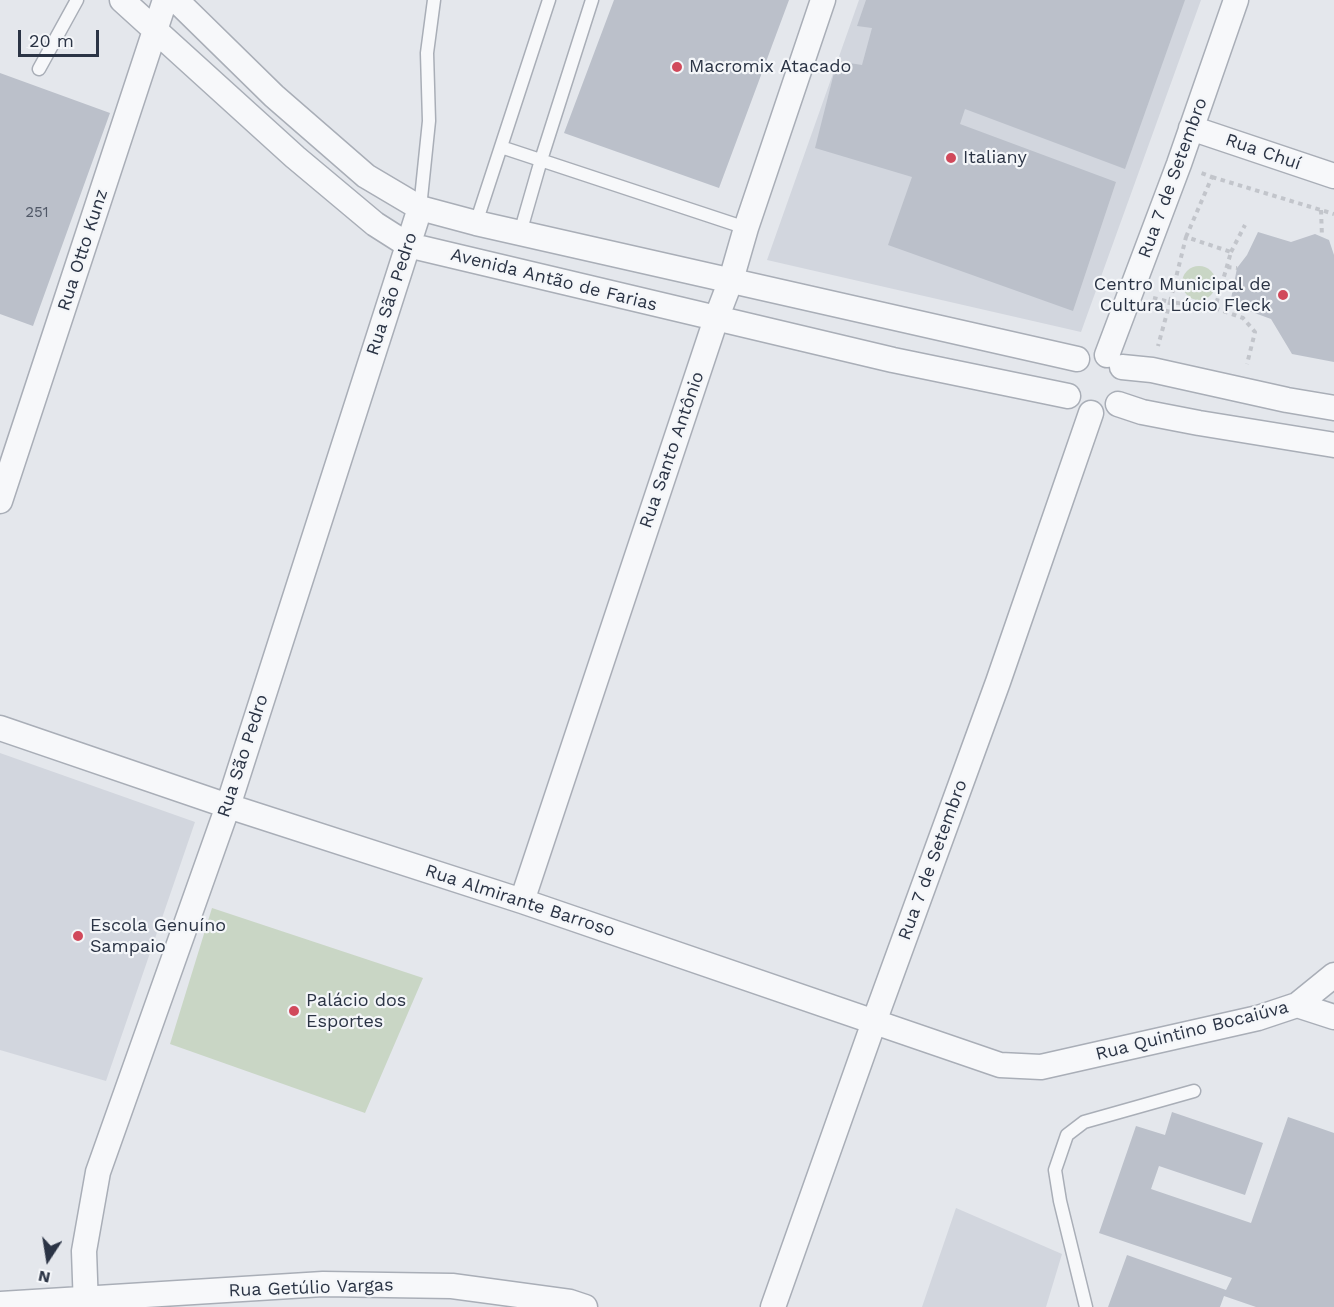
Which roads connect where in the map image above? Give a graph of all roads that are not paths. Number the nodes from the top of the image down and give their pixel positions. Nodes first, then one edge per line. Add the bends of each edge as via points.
1 (77, 0) edge
2 (122, 0) edge
3 (165, 0) edge
4 (176, 0) edge
5 (434, 0) edge
6 (549, 0) edge
7 (592, 0) edge
8 (824, 0) edge
9 (1236, 0) edge
10 (155, 32) junction
11 (39, 69) dead end
12 (1191, 128) junction
13 (501, 147) junction
14 (541, 160) junction
15 (1334, 176) edge
16 (420, 208) junction
17 (476, 223) junction
18 (747, 228) junction
19 (520, 233) junction
20 (408, 245) junction
21 (731, 280) junction
22 (716, 320) junction
23 (1077, 359) junction
24 (1114, 361) junction
25 (1068, 396) junction
26 (1118, 405) junction
27 (1334, 408) edge
28 (1091, 413) junction
29 (1334, 445) edge
30 (0, 501) edge
31 (0, 728) edge
32 (228, 806) junction
33 (522, 901) junction
34 (1334, 975) edge
35 (1297, 1005) junction
36 (1334, 1017) edge
37 (873, 1022) junction
38 (1041, 1067) joint
39 (1194, 1091) dead end
40 (86, 1303) edge
41 (0, 1304) edge
42 (585, 1307) edge
43 (773, 1307) edge
44 (1086, 1307) edge

1 - 11 lane
2 - 10 street, Avenida Antão de Farias
3 - 10 street, Rua Otto Kunz
4 - 16 street, Avenida Antão de Farias via 274,96 366,176
5 - 16 lane via 427,52 429,122
6 - 13 lane
7 - 14 lane
8 - 18 street, Rua Santo Antônio
9 - 12 street, Rua 7 de Setembro
10 - 20 street, Avenida Antão de Farias via 295,157 375,224
10 - 30 street, Rua Otto Kunz
12 - 15 street, Rua Chuí
12 - 24 street, Rua 7 de Setembro via 1132,292
13 - 14 lane
13 - 17 lane
14 - 18 lane
14 - 19 lane
16 - 17 street, Avenida Antão de Farias
16 - 20 street, Rua São Pedro
17 - 19 street, Avenida Antão de Farias
18 - 21 street, Rua Santo Antônio
19 - 21 street, Avenida Antão de Farias
20 - 22 street, Avenida Antão de Farias
20 - 32 street, Rua São Pedro
21 - 22 street, Rua Santo Antônio
21 - 23 street, Avenida Antão de Farias
22 - 25 street, Avenida Antão de Farias
22 - 33 street, Rua Santo Antônio
23 - 24 street via 1096,353
23 - 25 street via 1066,376
24 - 26 street via 1126,376 1124,396
24 - 27 street
25 - 28 street via 1082,411
26 - 28 street via 1101,414
26 - 29 street
28 - 37 street, Rua 7 de Setembro via 998,682
31 - 32 street, Rua Almirante Barroso
32 - 33 street, Rua Almirante Barroso
32 - 40 street, Rua São Pedro via 98,1172 84,1251
33 - 37 street, Rua Almirante Barroso
34 - 35 street, Rua Quintino Bocaiúva
35 - 36 street
35 - 38 street, Rua Quintino Bocaiúva via 1258,1018
37 - 38 street, Rua Almirante Barroso via 1000,1065
37 - 43 street, Rua 7 de Setembro
39 - 44 lane via 1084,1122 1066,1135 1055,1170
40 - 41 street, Rua Getúlio Vargas
40 - 42 street, Rua Getúlio Vargas via 322,1284 452,1286

